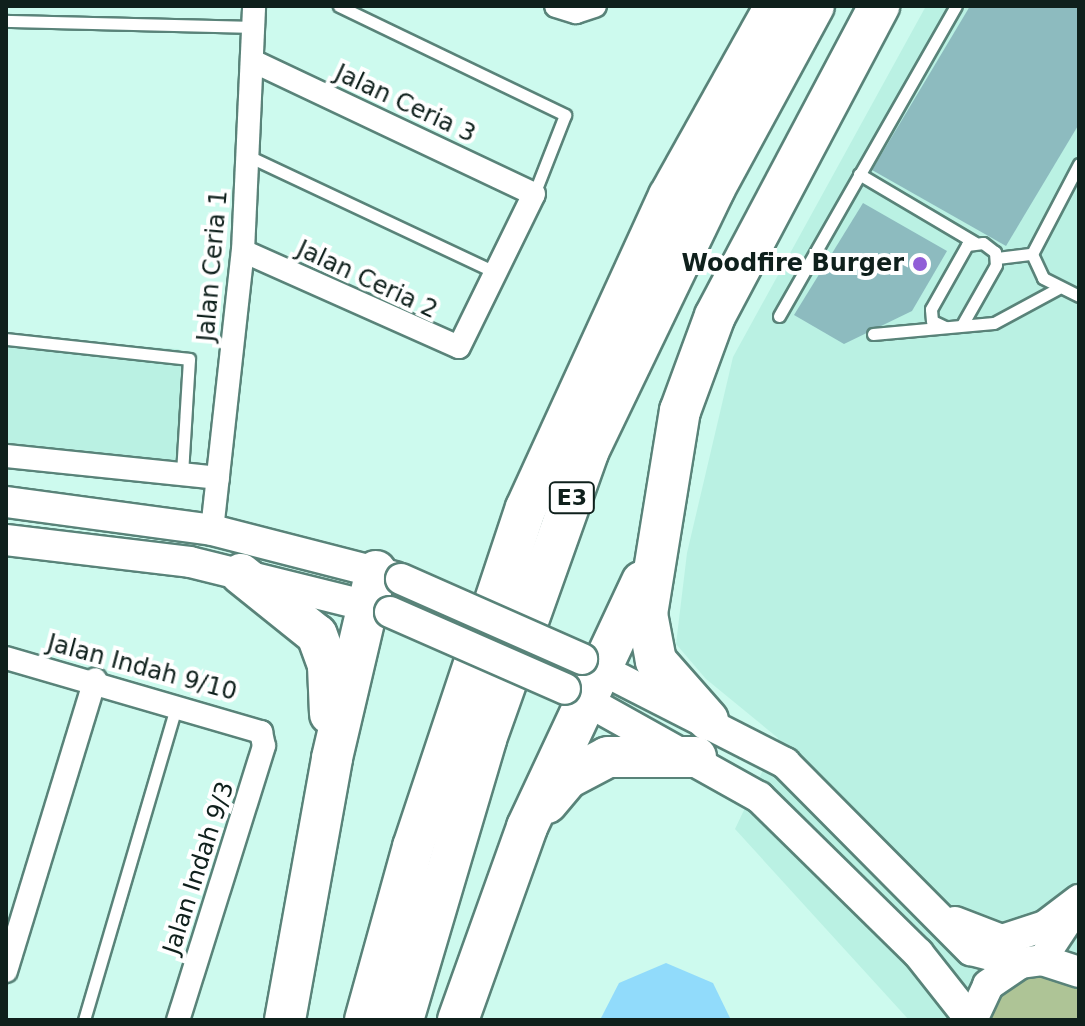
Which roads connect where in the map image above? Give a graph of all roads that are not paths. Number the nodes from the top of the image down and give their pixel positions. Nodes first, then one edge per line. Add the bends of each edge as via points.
1 (339, 6) edge
2 (556, 6) edge
3 (775, 6) edge
4 (814, 6) edge
5 (879, 6) edge
6 (956, 6) edge
7 (592, 8) edge
8 (252, 16) edge
9 (6, 21) edge
10 (252, 61) junction
11 (248, 156) junction
12 (1079, 164) edge
13 (859, 174) junction
14 (534, 194) junction
15 (974, 242) junction
16 (243, 251) junction
17 (1032, 254) junction
18 (997, 258) junction
19 (498, 274) junction
20 (1057, 289) junction
21 (1079, 296) edge
22 (779, 316) dead end
23 (962, 325) junction
24 (945, 327) junction
25 (873, 334) dead end
26 (6, 339) edge
27 (6, 456) edge
28 (182, 474) junction
29 (218, 478) junction
30 (6, 502) edge
31 (212, 530) junction
32 (657, 531) junction
33 (6, 540) edge
34 (241, 574) junction
35 (384, 591) junction
36 (7, 661) edge
37 (95, 679) junction
38 (585, 680) junction
39 (176, 707) junction
40 (708, 720) junction
41 (261, 732) joint
42 (696, 757) junction
43 (332, 758) junction
44 (527, 827) junction
45 (1079, 902) edge
46 (921, 905) junction
47 (1031, 962) junction
48 (6, 971) edge
49 (1079, 972) edge
50 (84, 1020) edge
51 (178, 1020) edge
52 (285, 1020) edge
53 (365, 1020) edge
54 (403, 1020) edge
55 (458, 1020) edge
56 (972, 1020) edge

1 - 14 lane via 565,115
2 - 7 street
3 - 53 highway, E3 via 669,196 526,508 413,847
4 - 54 highway, E3 via 714,190 588,452 486,739
5 - 32 highway via 715,316 680,411
6 - 13 lane
8 - 9 lane
8 - 10 street, Jalan Ceria 1
10 - 11 street, Jalan Ceria 1
10 - 14 street, Jalan Ceria 3
11 - 16 street, Jalan Ceria 1
11 - 19 lane
12 - 17 lane
13 - 15 lane
13 - 22 lane
14 - 19 street
15 - 18 lane via 991,247
15 - 24 lane via 931,309 932,321
16 - 19 street, Jalan Ceria 2 via 448,346 467,339
16 - 29 street, Jalan Ceria 1
17 - 18 lane
17 - 20 lane
18 - 23 lane
20 - 21 lane
20 - 23 lane via 994,323
23 - 24 lane
24 - 25 lane
26 - 28 lane via 189,359
27 - 28 street
28 - 29 street
29 - 31 street, Jalan Ceria 1
30 - 31 main road
31 - 35 main road
32 - 38 highway
32 - 40 highway via 647,614 656,661
33 - 34 main road
34 - 35 main road
34 - 43 highway via 317,635 328,666
35 - 38 main road, bridge
35 - 43 highway
36 - 37 street, Jalan Indah 9/10
37 - 39 street, Jalan Indah 9/10
37 - 48 street
38 - 40 main road
38 - 42 main road
38 - 44 highway
39 - 41 street, Jalan Indah 9/10
39 - 50 lane
40 - 46 main road via 785,763
41 - 51 street, Jalan Indah 9/3 via 264,746
42 - 44 highway via 608,757 568,778
42 - 56 main road via 759,797 810,843
43 - 52 highway
44 - 55 highway
45 - 46 main road via 1045,926 1002,940
45 - 47 street
46 - 47 main road via 971,950
47 - 49 main road
47 - 56 main road via 988,985

